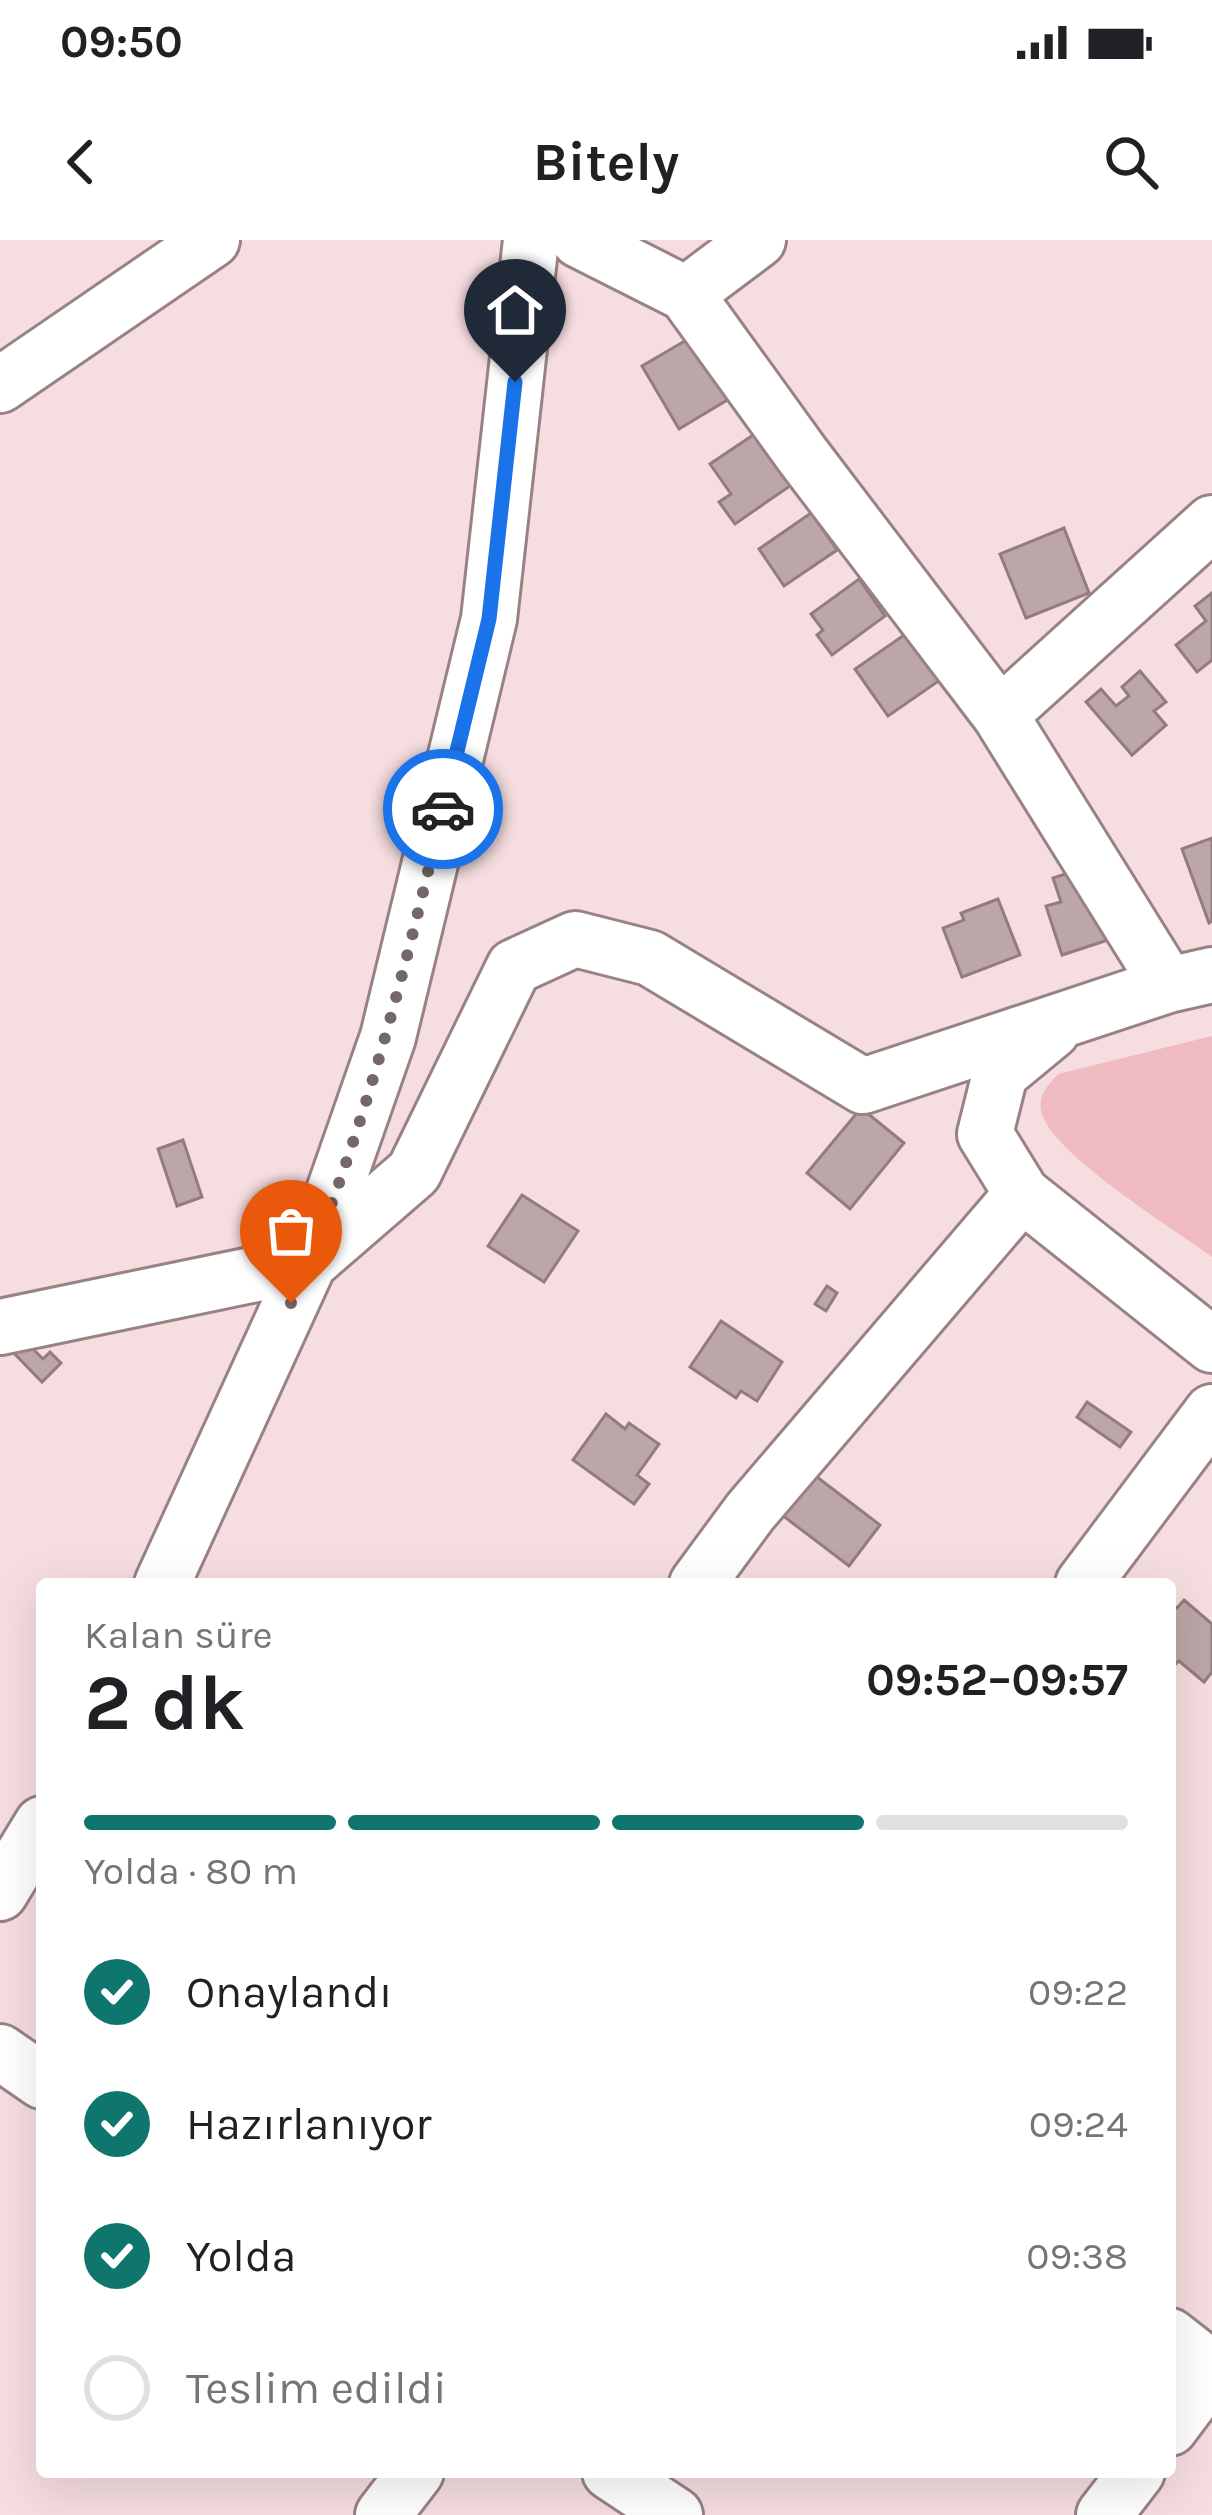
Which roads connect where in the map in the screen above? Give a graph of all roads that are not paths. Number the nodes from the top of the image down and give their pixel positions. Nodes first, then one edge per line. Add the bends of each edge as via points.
1 (212, 240) edge
2 (531, 240) edge
3 (579, 240) edge
4 (758, 240) edge
5 (686, 294) junction
6 (0, 386) edge
7 (1212, 523) edge
8 (1000, 715) junction
9 (1190, 980) edge
10 (1067, 1018) junction
11 (1022, 1193) junction
12 (309, 1263) junction
13 (0, 1327) edge
14 (1212, 1345) edge
15 (1212, 1412) edge
16 (165, 1578) edge
17 (702, 1578) edge
18 (1088, 1578) edge
19 (36, 1834) edge
20 (0, 1893) edge
21 (0, 2052) edge
22 (36, 2077) edge
23 (1176, 2341) edge
24 (1212, 2370) edge
25 (1176, 2420) edge
26 (411, 2478) edge
27 (619, 2478) edge
28 (1132, 2478) edge
29 (383, 2515) edge
30 (675, 2515) edge
31 (1104, 2515) edge

1 - 6 street
2 - 12 street via 489,619 388,1036
3 - 5 street
4 - 5 street
5 - 8 street
7 - 8 street
8 - 9 street
9 - 10 street
10 - 11 street via 1000,1074 985,1134
10 - 12 street via 862,1086 650,958 574,939 514,967 414,1172
11 - 14 street
11 - 17 street
12 - 13 street
12 - 16 street
15 - 18 street
19 - 20 street
21 - 22 street
23 - 24 street
24 - 25 street
26 - 29 street
27 - 30 street
28 - 31 street

